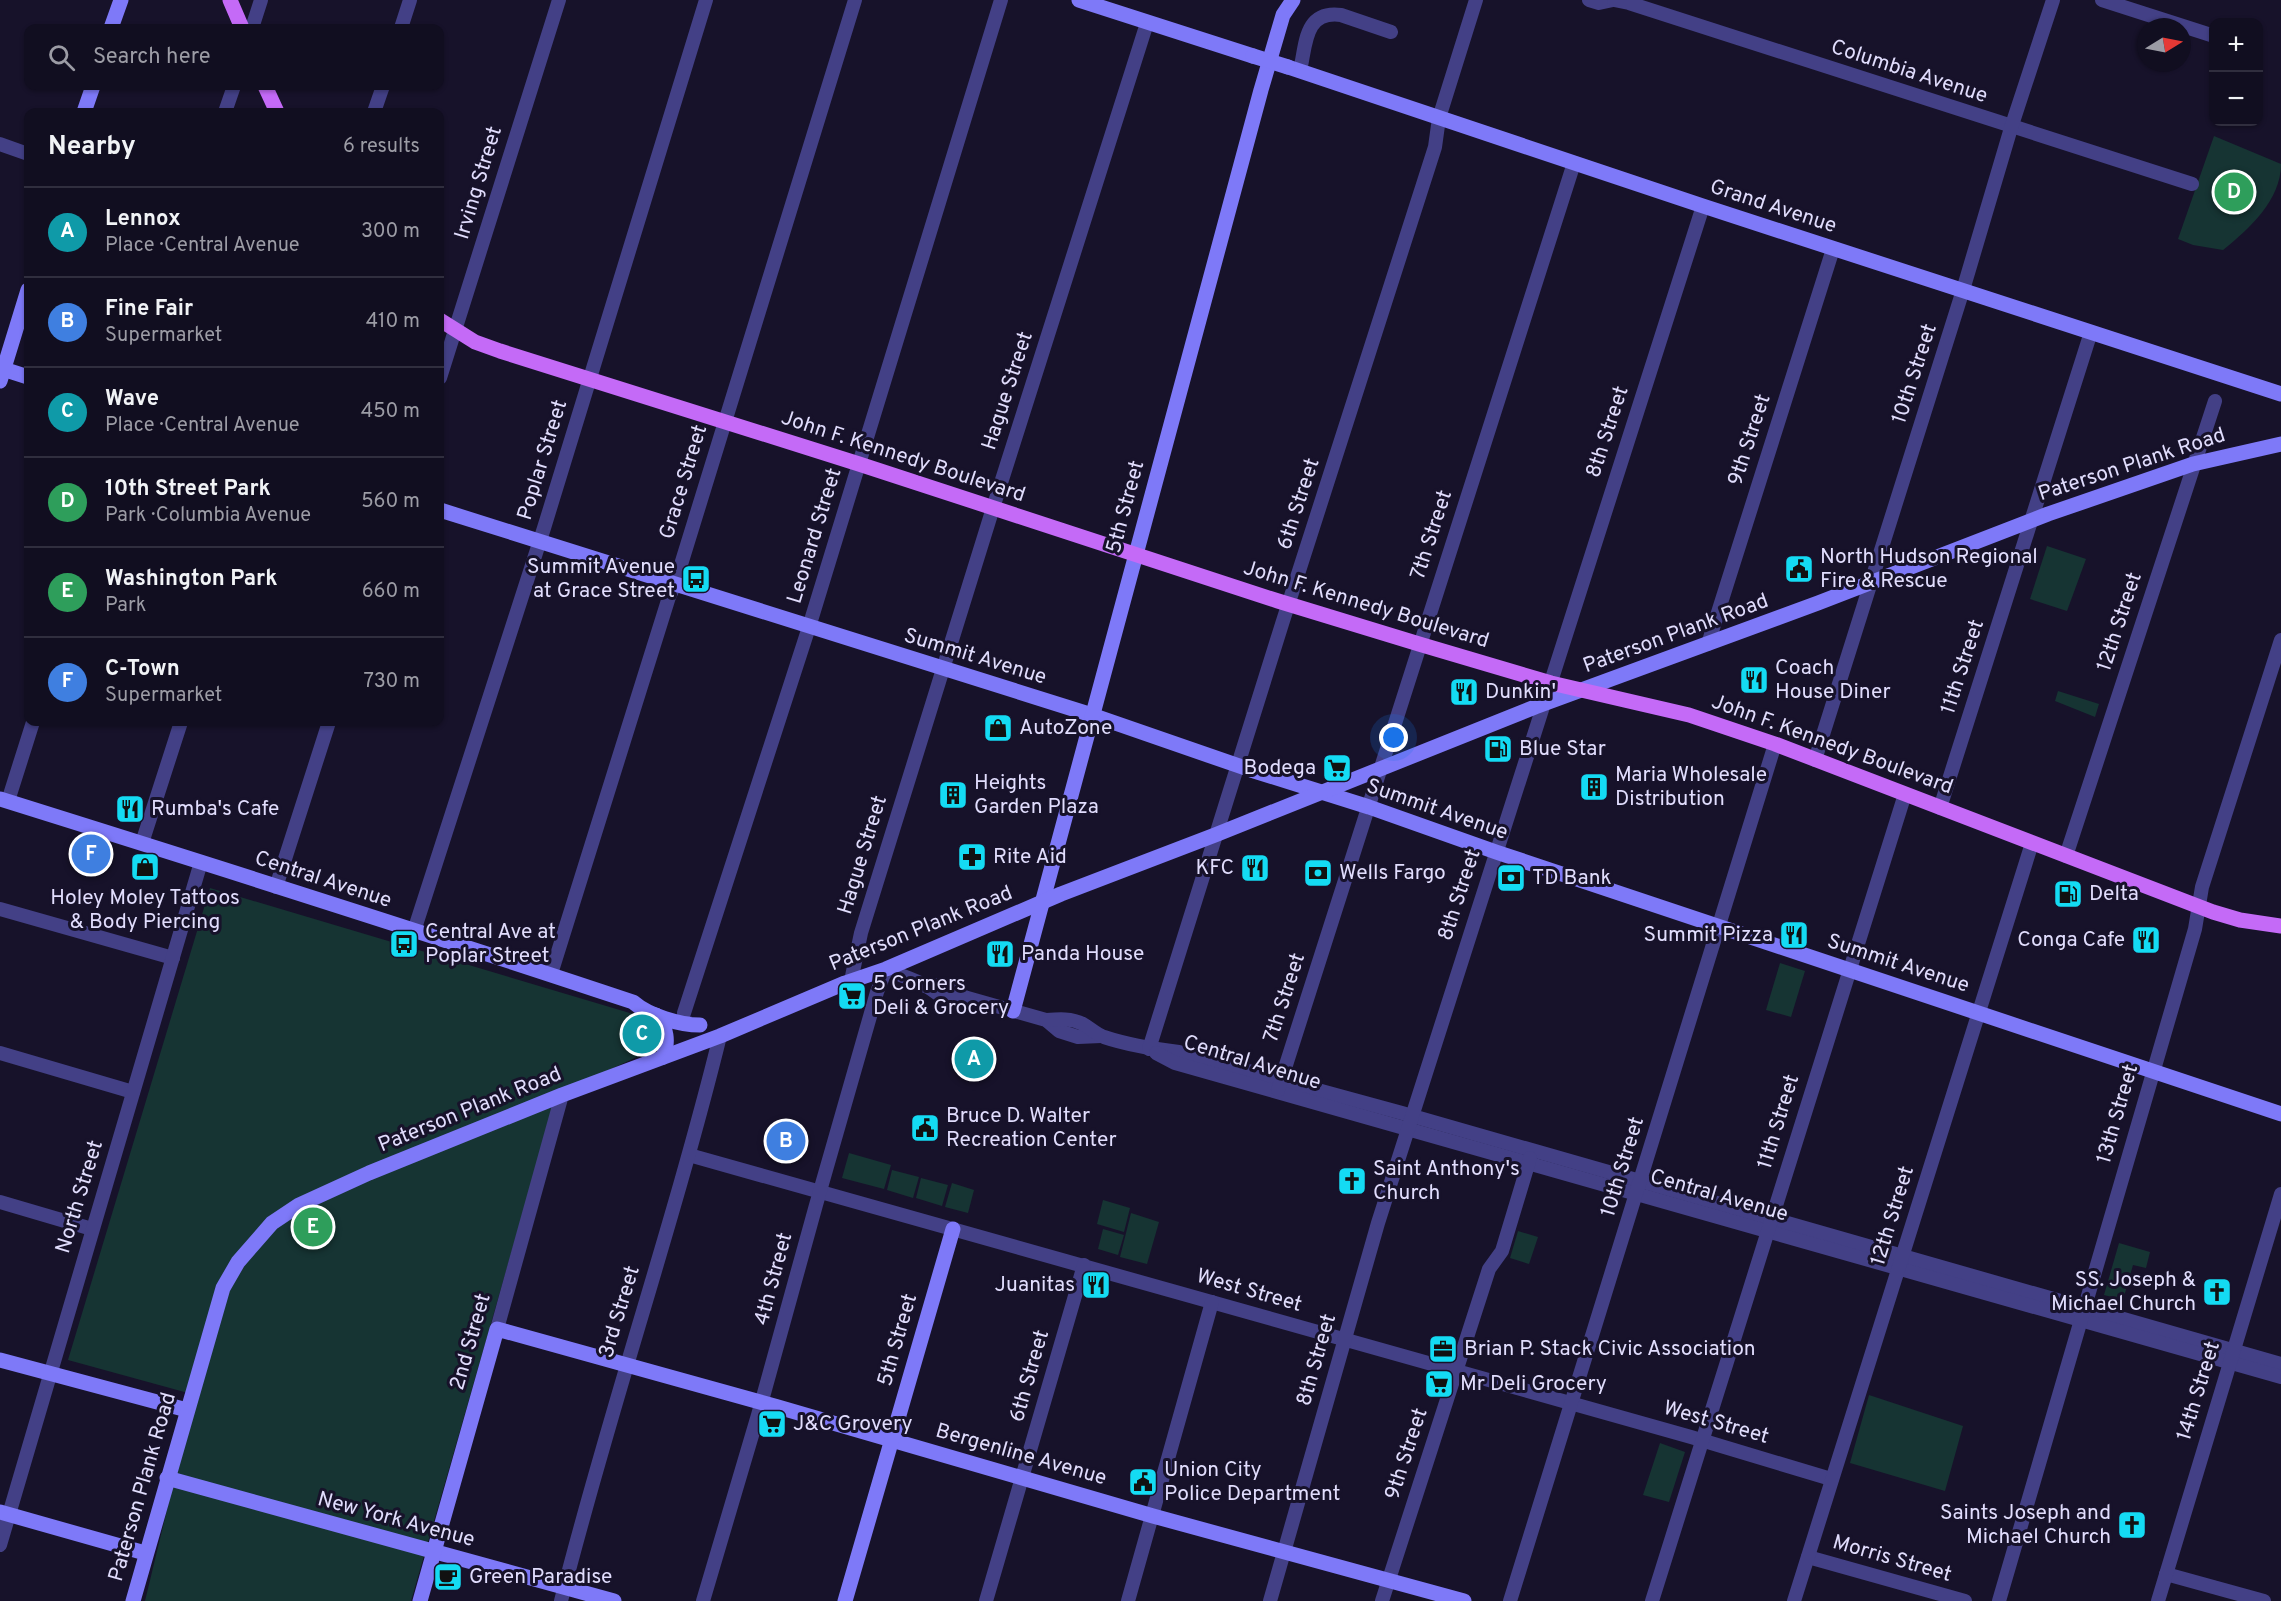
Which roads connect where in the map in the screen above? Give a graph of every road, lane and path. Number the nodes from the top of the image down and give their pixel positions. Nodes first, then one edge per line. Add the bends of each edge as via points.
1 (121, 0) edge
2 (230, 0) edge
3 (261, 0) edge
4 (410, 0) edge
5 (559, 0) edge
6 (706, 0) edge
7 (855, 0) edge
8 (1001, 0) edge
9 (1078, 0) edge
10 (1293, 0) edge
11 (1476, 0) edge
12 (1589, 0) edge
13 (1613, 0) edge
14 (2053, 0) edge
15 (2102, 0) edge
16 (1147, 22) junction
17 (112, 24) edge
18 (240, 24) edge
19 (253, 24) edge
20 (402, 24) edge
21 (1391, 32) dead end
22 (2209, 34) edge
23 (1294, 69) junction
24 (92, 90) edge
25 (233, 90) edge
26 (267, 90) edge
27 (382, 90) edge
28 (85, 108) edge
29 (226, 108) edge
30 (275, 108) edge
31 (375, 108) edge
32 (1439, 118) junction
33 (2011, 128) junction
34 (0, 144) edge
35 (24, 153) edge
36 (1574, 163) junction
37 (2192, 184) dead end
38 (1703, 206) junction
39 (1833, 249) junction
40 (1963, 290) junction
41 (24, 302) edge
42 (444, 323) edge
43 (455, 330) junction
44 (2091, 332) junction
45 (444, 365) edge
46 (1, 372) edge
47 (24, 375) edge
48 (590, 380) junction
49 (2281, 394) edge
50 (2215, 401) dead end
51 (724, 421) junction
52 (2281, 444) edge
53 (859, 464) junction
54 (2193, 464) junction
55 (993, 508) junction
56 (444, 511) edge
57 (2031, 520) junction
58 (540, 542) junction
59 (1136, 554) junction
60 (1871, 582) junction
61 (675, 584) junction
62 (1288, 604) junction
63 (809, 627) junction
64 (2281, 640) edge
65 (1419, 644) junction
66 (1708, 644) junction
67 (943, 669) junction
68 (1551, 683) junction
69 (1583, 691) junction
70 (1544, 704) junction
71 (1092, 715) junction
72 (32, 726) edge
73 (180, 726) edge
74 (328, 726) edge
75 (1775, 744) junction
76 (1815, 760) junction
77 (1237, 765) junction
78 (1379, 769) junction
79 (1319, 792) junction
80 (1905, 794) junction
81 (4, 800) edge
82 (1368, 807) junction
83 (1940, 808) junction
84 (1215, 835) junction
85 (142, 843) junction
86 (2032, 843) junction
87 (1496, 852) junction
88 (2066, 856) junction
89 (201, 862) junction
90 (276, 887) junction
91 (1041, 903) junction
92 (2198, 906) junction
93 (0, 909) edge
94 (1720, 926) junction
95 (2281, 926) edge
96 (414, 931) junction
97 (173, 958) junction
98 (886, 969) junction
99 (1849, 970) junction
100 (551, 974) junction
101 (851, 981) junction
102 (633, 1002) junction
103 (1013, 1011) junction
104 (684, 1013) junction
105 (1978, 1013) junction
106 (656, 1015) junction
107 (700, 1025) junction
108 (720, 1036) junction
109 (1149, 1049) junction
110 (0, 1053) edge
111 (663, 1057) junction
112 (2152, 1072) junction
113 (1279, 1087) junction
114 (133, 1092) junction
115 (562, 1095) junction
116 (2281, 1114) edge
117 (1412, 1116) junction
118 (1408, 1130) junction
119 (689, 1155) junction
120 (1530, 1158) junction
121 (1639, 1188) junction
122 (819, 1193) junction
123 (2281, 1194) edge
124 (0, 1202) edge
125 (1769, 1226) junction
126 (92, 1229) junction
127 (953, 1229) junction
128 (1901, 1262) junction
129 (1084, 1265) junction
130 (1212, 1302) junction
131 (2083, 1314) junction
132 (497, 1329) junction
133 (1345, 1341) junction
134 (2231, 1356) junction
135 (0, 1360) edge
136 (2281, 1364) edge
137 (627, 1365) junction
138 (1456, 1372) junction
139 (49, 1374) junction
140 (2281, 1377) edge
141 (762, 1402) junction
142 (1572, 1404) junction
143 (187, 1410) junction
144 (892, 1440) junction
145 (1703, 1440) junction
146 (1023, 1477) junction
147 (167, 1478) junction
148 (1831, 1479) junction
149 (4, 1514) edge
150 (1153, 1516) junction
151 (0, 1545) edge
152 (1284, 1552) junction
153 (145, 1553) junction
154 (433, 1553) junction
155 (1808, 1557) junction
156 (2166, 1574) junction
157 (1388, 1580) junction
158 (563, 1594) edge
159 (133, 1601) edge
160 (420, 1601) edge
161 (614, 1601) edge
162 (703, 1601) edge
163 (845, 1601) edge
164 (986, 1601) edge
165 (1128, 1601) edge
166 (1270, 1601) edge
167 (1382, 1601) edge
168 (1464, 1601) edge
169 (1510, 1601) edge
170 (1652, 1601) edge
171 (1794, 1601) edge
172 (1965, 1601) edge
173 (1999, 1601) edge
174 (2158, 1601) edge
175 (2264, 1601) edge

1 - 17 street
2 - 18 main road
3 - 19 street
4 - 20 street
5 - 43 street, Irving Street
6 - 48 street, Poplar Street
7 - 51 street, Grace Street
8 - 53 street, Leonard Street
9 - 16 street, Grand Avenue
10 - 59 street, 5th Street via 1283,15
11 - 32 street, 6th Street
12 - 13 street, Columbia Avenue
13 - 33 street, Columbia Avenue
14 - 33 street, 10th Street
15 - 22 street
16 - 23 street, Grand Avenue, bridge
16 - 55 street, Hague Street
21 - 23 street via 1341,15 1318,17 1311,23
23 - 32 street, Grand Avenue
24 - 28 street
25 - 29 street
26 - 30 main road
27 - 31 street
32 - 36 street, Grand Avenue
32 - 62 street, 6th Street via 1435,147
33 - 37 street, Columbia Avenue
33 - 40 street, 10th Street
34 - 35 street
36 - 38 street, Grand Avenue
36 - 65 street, 7th Street
38 - 39 street, Grand Avenue
38 - 68 street, 8th Street
39 - 40 street, Grand Avenue
39 - 66 street, 9th Street
40 - 44 street, Grand Avenue
40 - 60 street, 10th Street
41 - 46 street
42 - 43 main road, John F. Kennedy Boulevard
43 - 45 street, Irving Street
43 - 48 main road, John F. Kennedy Boulevard via 475,342
44 - 49 street, Grand Avenue
44 - 57 street, 11th Street
46 - 47 street
48 - 51 main road, John F. Kennedy Boulevard
48 - 58 street, Poplar Street
50 - 54 street, 12th Street
51 - 53 main road, John F. Kennedy Boulevard
51 - 61 street, Grace Street
52 - 54 street, Paterson Plank Road
53 - 55 main road, John F. Kennedy Boulevard
53 - 63 street, Leonard Street
54 - 57 street, Paterson Plank Road
54 - 88 street, 12th Street
55 - 59 main road, John F. Kennedy Boulevard
55 - 67 street, Hague Street
56 - 58 street, Summit Avenue
57 - 60 street, Paterson Plank Road
57 - 83 street, 11th Street
58 - 61 street, Summit Avenue
58 - 96 street, Poplar Street
59 - 62 main road, John F. Kennedy Boulevard
59 - 71 street, 5th Street
60 - 66 street, Paterson Plank Road
60 - 76 street, 10th Street
61 - 63 street, Summit Avenue
61 - 100 street, Grace Street
62 - 65 main road, John F. Kennedy Boulevard
62 - 77 street, 6th Street
63 - 67 street, Summit Avenue
63 - 104 street, Leonard Street
64 - 92 street, 13th Street
65 - 68 main road, John F. Kennedy Boulevard
65 - 78 street, 7th Street
66 - 69 street, Paterson Plank Road
67 - 71 street, Summit Avenue
67 - 101 street, Hague Street via 861,933
68 - 69 main road, John F. Kennedy Boulevard
68 - 70 street, 8th Street
69 - 70 street, Paterson Plank Road
69 - 75 main road, John F. Kennedy Boulevard via 1689,715
70 - 78 street, Paterson Plank Road
70 - 87 street, 8th Street
71 - 77 street, Summit Avenue
71 - 91 street, 5th Street
72 - 81 street
73 - 85 street
74 - 90 street
75 - 76 main road, John F. Kennedy Boulevard
75 - 94 street, 10th Street
76 - 80 main road, John F. Kennedy Boulevard
77 - 79 street, Summit Avenue
77 - 84 street, 6th Street
78 - 79 street, Paterson Plank Road
78 - 82 street, 7th Street
79 - 82 street, Summit Avenue
79 - 84 street, Paterson Plank Road
80 - 83 main road, John F. Kennedy Boulevard
80 - 99 street, 11th Street
81 - 85 street, Central Avenue
82 - 87 street, Summit Avenue
82 - 113 street, 7th Street
83 - 86 main road, John F. Kennedy Boulevard
84 - 91 street, Paterson Plank Road
84 - 109 street, 6th Street
85 - 89 street, Central Avenue
86 - 88 main road, John F. Kennedy Boulevard
86 - 105 street, 12th Street
87 - 94 street, Summit Avenue
87 - 117 street, 8th Street
88 - 92 main road, John F. Kennedy Boulevard
89 - 90 street, Central Avenue
89 - 97 street, North Street
90 - 96 street, Central Avenue
91 - 98 street, Paterson Plank Road
91 - 103 street, 5th Street
92 - 95 main road, John F. Kennedy Boulevard via 2240,920
92 - 112 street, 13th Street
93 - 97 street
94 - 99 street, Summit Avenue
94 - 121 street, 10th Street
96 - 100 street, Central Avenue
97 - 114 street, North Street
98 - 101 street, Paterson Plank Road
98 - 103 street, Central Avenue via 925,986 939,998 964,997
98 - 122 street, 4th Street
99 - 105 street, Summit Avenue
99 - 125 street, 11th Street
100 - 102 street, Central Avenue
101 - 108 street, Paterson Plank Road
102 - 104 street, Central Avenue
102 - 106 street, Central Avenue
103 - 109 street, Central Avenue via 1046,1020 1059,1031 1078,1037 1101,1036
104 - 107 street, Central Avenue
105 - 112 street, Summit Avenue
105 - 128 street, 12th Street
106 - 107 street, Central Avenue
106 - 111 street via 663,1023 667,1042
107 - 108 street, Central Avenue
108 - 111 street, Paterson Plank Road
108 - 119 street, 3rd Street
109 - 113 street, Central Avenue via 1175,1063
110 - 114 street
111 - 115 street, Paterson Plank Road
112 - 116 street, Summit Avenue
112 - 131 street, 13th Street
113 - 117 street, Central Avenue
113 - 118 street, Central Avenue
114 - 126 street, North Street
115 - 132 street, 2nd Street
115 - 143 street, Paterson Plank Road via 333,1188 272,1223 238,1262 223,1288
117 - 118 street, 8th Street
117 - 120 street, Central Avenue
118 - 120 street, Central Avenue
118 - 133 street, 8th Street
119 - 122 street, West Street
119 - 137 street, 3rd Street
120 - 121 street, Central Avenue
120 - 138 street, 9th Street via 1502,1251 1489,1269
121 - 125 street, Central Avenue
121 - 142 street, 10th Street
122 - 127 street, West Street
122 - 141 street, 4th Street
123 - 134 street, 14th Street
124 - 126 street
125 - 128 street, Central Avenue
125 - 145 street, 11th Street
126 - 139 street, North Street
127 - 129 street, West Street
127 - 144 street, 5th Street
128 - 131 street, Central Avenue
128 - 148 street, 12th Street
129 - 130 street, West Street
129 - 146 street, 6th Street
130 - 133 street, West Street
130 - 150 street
131 - 134 street, Central Avenue
131 - 173 street, 13th Street
132 - 137 street, Bergenline Avenue
132 - 154 street, 2nd Street
133 - 138 street, West Street
133 - 152 street, 8th Street
134 - 136 street, Central Avenue
134 - 140 street, Central Avenue
134 - 156 street, 14th Street
135 - 139 street
137 - 141 street, Bergenline Avenue
137 - 158 street, 3rd Street
138 - 142 street, West Street
138 - 157 street, 9th Street
139 - 143 street
139 - 149 street, North Street
141 - 144 street, Bergenline Avenue
141 - 162 street, 4th Street
142 - 145 street, West Street
142 - 169 street, 10th Street
143 - 147 street, Paterson Plank Road
144 - 146 street, Bergenline Avenue
144 - 163 street, 5th Street
145 - 148 street, West Street
145 - 170 street, 11th Street
146 - 150 street, Bergenline Avenue
146 - 164 street, 6th Street
147 - 153 street, Paterson Plank Road
147 - 154 street, New York Avenue
148 - 155 street, 12th Street
149 - 151 street, North Street
149 - 153 street
150 - 152 street, Bergenline Avenue
150 - 165 street
152 - 157 street, Bergenline Avenue
152 - 166 street, 8th Street
153 - 159 street, Paterson Plank Road
154 - 158 street, New York Avenue
154 - 160 street, 2nd Street
155 - 171 street, 12th Street
155 - 172 street, Morris Street
156 - 174 street, 14th Street
156 - 175 street
157 - 167 street, 9th Street
157 - 168 street, Bergenline Avenue
158 - 161 street, New York Avenue

